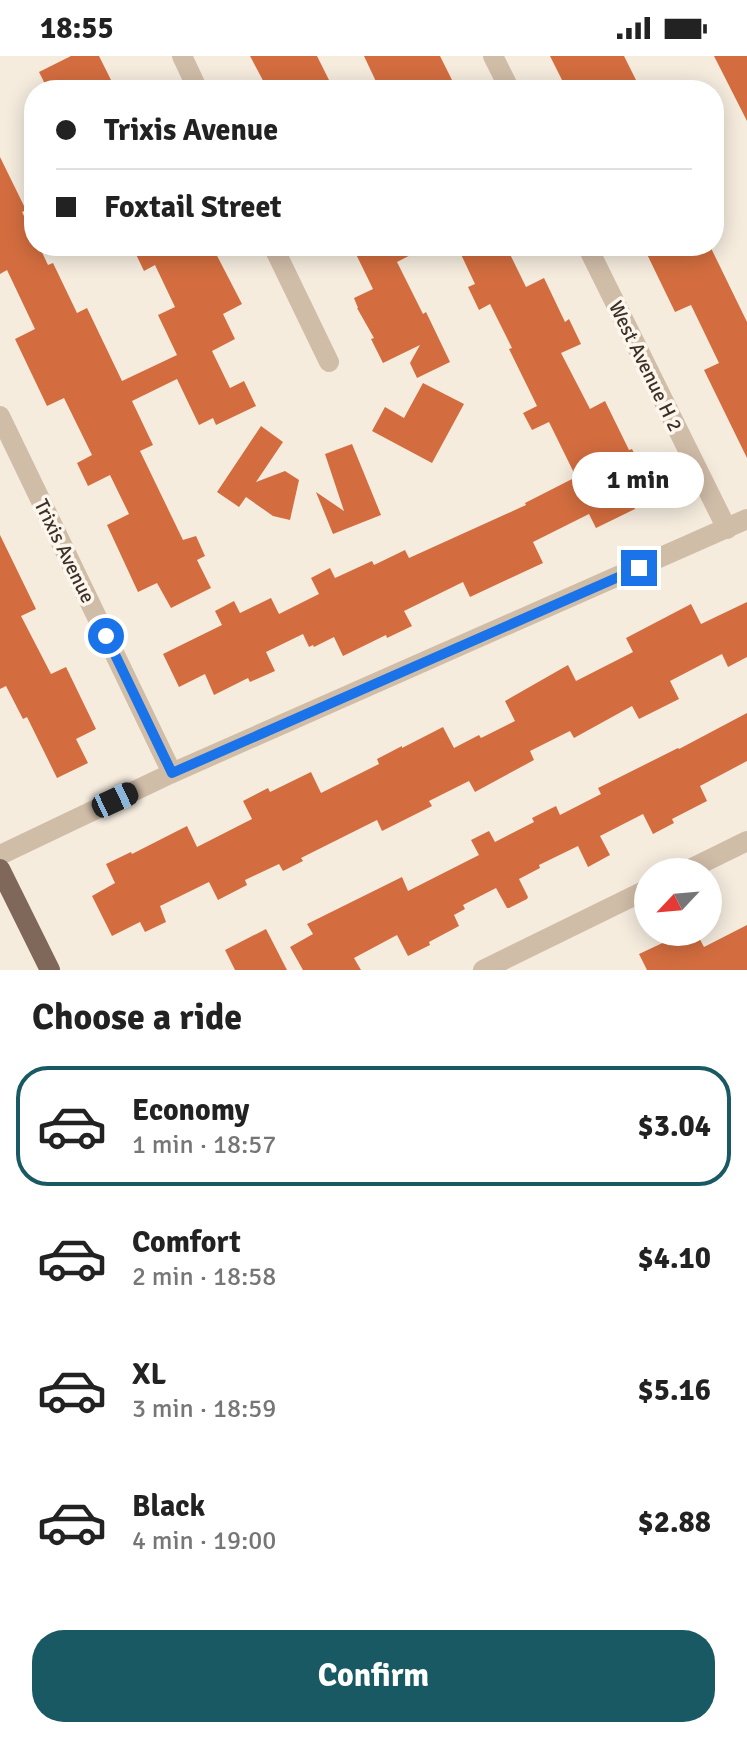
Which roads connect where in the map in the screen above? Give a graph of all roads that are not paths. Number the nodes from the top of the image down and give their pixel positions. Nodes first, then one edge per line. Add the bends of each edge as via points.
1 (182, 56) edge
2 (493, 56) edge
3 (193, 80) edge
4 (505, 80) edge
5 (278, 256) edge
6 (592, 256) edge
7 (329, 362) dead end
8 (0, 416) edge
9 (747, 519) edge
10 (727, 529) junction
11 (172, 773) junction
12 (747, 841) edge
13 (0, 855) edge
14 (712, 858) edge
15 (0, 869) edge
16 (634, 896) edge
17 (50, 970) edge
18 (483, 970) edge

1 - 3 street
2 - 4 street
5 - 7 street
6 - 10 street, West Avenue H 2
8 - 11 street, Trixis Avenue
9 - 10 street
10 - 11 street
11 - 13 street
12 - 14 street
15 - 17 main road
16 - 18 street

